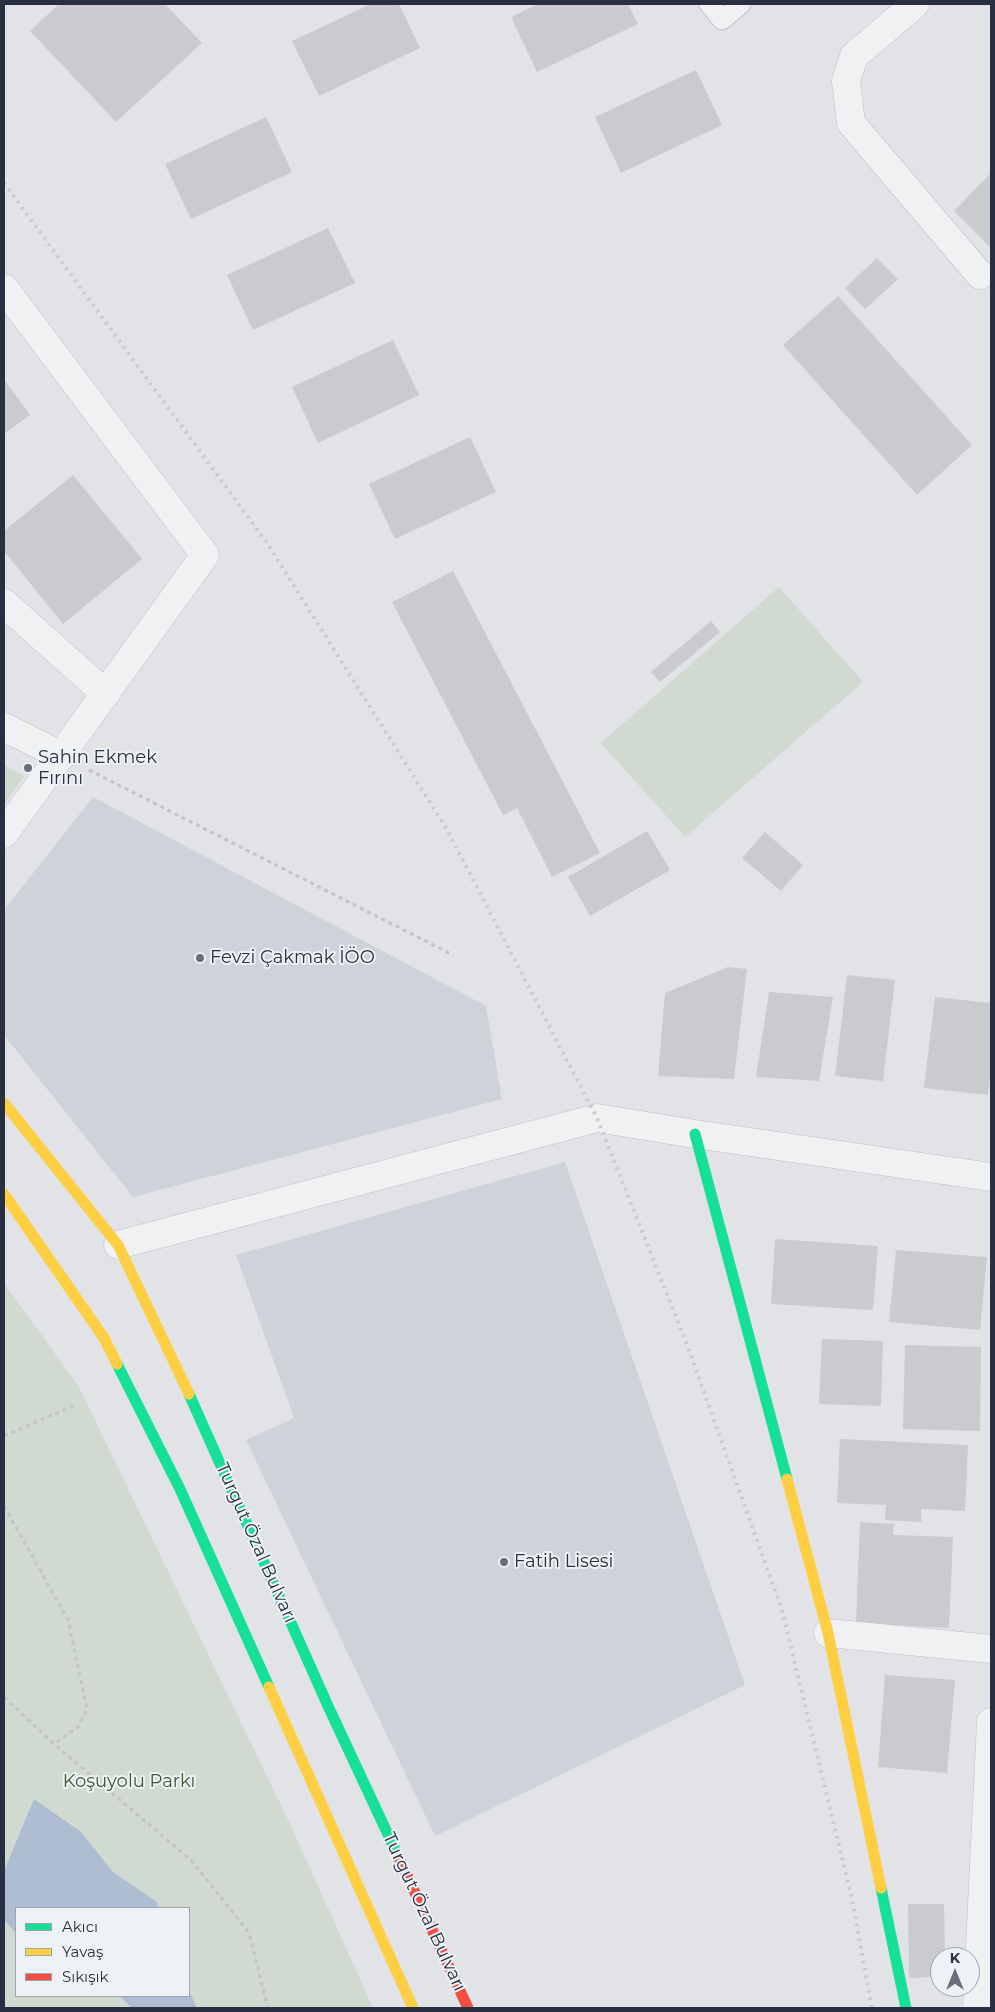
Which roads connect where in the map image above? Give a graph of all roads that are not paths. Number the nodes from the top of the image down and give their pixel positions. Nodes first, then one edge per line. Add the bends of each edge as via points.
1 (709, 4) edge
2 (741, 4) edge
3 (915, 4) edge
4 (980, 275) dead end
5 (4, 288) edge
6 (4, 603) edge
7 (106, 694) junction
8 (4, 727) edge
9 (62, 756) junction
10 (4, 834) edge
11 (4, 1103) edge
12 (695, 1134) junction
13 (991, 1177) edge
14 (4, 1194) edge
15 (118, 1245) junction
16 (828, 1633) junction
17 (991, 1649) edge
18 (991, 1722) edge
19 (413, 2008) edge
20 (468, 2008) edge
21 (906, 2008) edge
22 (977, 2008) edge

1 - 2 lane via 722,20
3 - 4 street via 854,56 846,81 850,123
5 - 7 street via 205,555
6 - 7 street
7 - 9 street
8 - 9 street
9 - 10 street
11 - 15 main road, Turgut Özal Bulvarı
12 - 13 street
12 - 15 street via 597,1118
12 - 16 main road
14 - 19 main road via 104,1338 180,1489
15 - 20 main road, Turgut Özal Bulvarı via 211,1440 328,1706
16 - 17 street
16 - 21 main road
18 - 22 street

